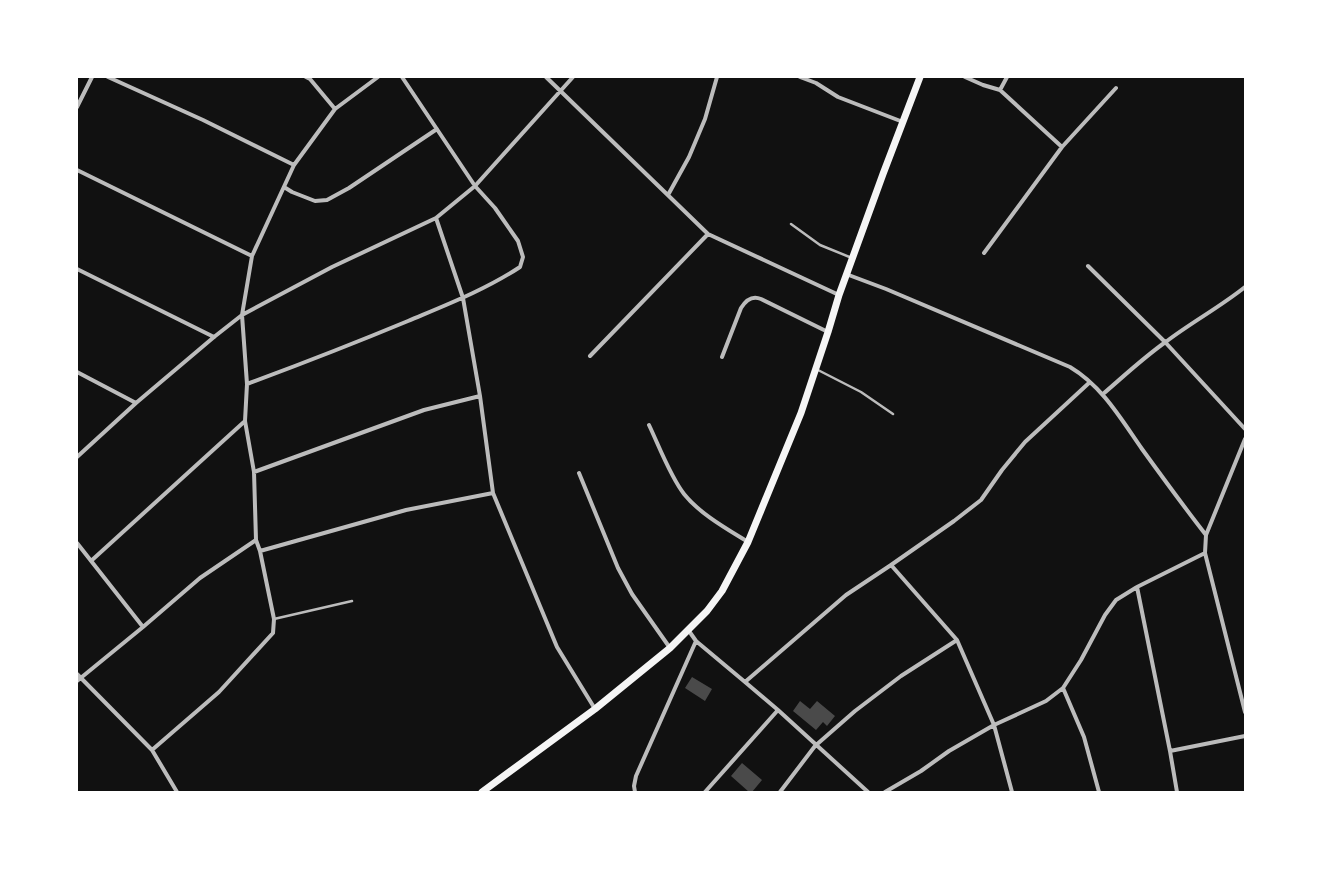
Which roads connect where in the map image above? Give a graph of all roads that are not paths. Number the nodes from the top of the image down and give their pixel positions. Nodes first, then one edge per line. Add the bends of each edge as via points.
1 (92, 77) edge
2 (108, 77) edge
3 (378, 77) edge
4 (402, 77) edge
5 (546, 77) edge
6 (573, 77) edge
7 (717, 77) edge
8 (800, 77) edge
9 (920, 77) edge
10 (966, 77) edge
11 (1007, 77) edge
12 (308, 78) edge
13 (1116, 88) dead end
14 (561, 90) junction
15 (1000, 90) junction
16 (77, 107) edge
17 (335, 109) junction
18 (903, 122) junction
19 (437, 129) junction
20 (1062, 147) junction
21 (294, 166) junction
22 (77, 170) edge
23 (475, 186) junction
24 (284, 187) junction
25 (668, 194) junction
26 (436, 218) junction
27 (791, 224) dead end
28 (708, 234) junction
29 (984, 253) dead end
30 (252, 256) junction
31 (852, 258) junction
32 (1088, 266) dead end
33 (77, 269) edge
34 (846, 274) junction
35 (1245, 287) edge
36 (839, 295) junction
37 (463, 298) junction
38 (242, 315) junction
39 (828, 332) junction
40 (214, 337) junction
41 (1165, 342) junction
42 (590, 356) dead end
43 (722, 357) dead end
44 (815, 369) junction
45 (77, 372) edge
46 (1090, 382) junction
47 (247, 384) junction
48 (1103, 394) junction
49 (480, 396) junction
50 (136, 403) junction
51 (893, 414) dead end
52 (246, 421) junction
53 (649, 425) dead end
54 (1245, 429) edge
55 (1245, 439) edge
56 (77, 458) edge
57 (254, 472) junction
58 (579, 473) dead end
59 (493, 493) junction
60 (1206, 535) junction
61 (256, 540) junction
62 (748, 542) junction
63 (77, 543) edge
64 (260, 551) junction
65 (1205, 553) junction
66 (91, 561) junction
67 (891, 565) junction
68 (1137, 588) junction
69 (352, 602) dead end
70 (274, 619) junction
71 (143, 627) junction
72 (689, 631) junction
73 (957, 640) junction
74 (696, 642) junction
75 (670, 648) junction
76 (77, 674) edge
77 (79, 680) edge
78 (745, 682) junction
79 (1063, 688) junction
80 (596, 709) junction
81 (778, 710) junction
82 (1245, 712) edge
83 (994, 725) junction
84 (1245, 736) edge
85 (816, 746) junction
86 (152, 750) junction
87 (1170, 750) junction
88 (178, 792) edge
89 (482, 792) edge
90 (635, 792) edge
91 (705, 792) edge
92 (780, 792) edge
93 (868, 792) edge
94 (885, 792) edge
95 (1012, 792) edge
96 (1099, 792) edge
97 (1177, 792) edge

1 - 16 street
2 - 21 street via 203,120
3 - 17 street
4 - 19 street
5 - 14 street
6 - 14 street
7 - 25 street via 705,119
8 - 18 street via 838,96
9 - 18 main road
10 - 15 street
11 - 15 street
12 - 17 street
13 - 20 street
14 - 23 street
14 - 25 street
15 - 20 street
17 - 21 street
18 - 31 main road
19 - 23 street
19 - 24 street via 327,200 315,200
20 - 29 street
21 - 24 street
22 - 30 street
23 - 26 street
23 - 37 street via 495,208 518,241 523,257 520,268
24 - 30 street
25 - 28 street
26 - 37 street
26 - 38 street via 332,267
27 - 31 lane via 820,245
28 - 36 street
28 - 42 street
30 - 38 street
31 - 34 main road
32 - 41 street
33 - 40 street
34 - 36 main road
34 - 46 street via 1070,367
35 - 41 street via 1230,300
36 - 39 main road
37 - 47 street
37 - 49 street
38 - 40 street
38 - 47 street
39 - 43 street via 761,299 751,298 740,308
39 - 44 main road
40 - 50 street
41 - 48 street
41 - 54 street
44 - 51 lane via 861,392
44 - 62 main road via 801,413
45 - 50 street
46 - 48 street
46 - 67 street via 1025,442 981,500
47 - 52 street
48 - 60 street
49 - 57 street via 424,410
49 - 59 street
50 - 56 street
52 - 57 street
52 - 66 street
53 - 62 street via 684,494 710,518
55 - 60 street
57 - 61 street
58 - 75 street via 621,574
59 - 64 street via 406,510
59 - 80 street via 557,647
60 - 65 street
61 - 64 street
61 - 71 street via 200,578
62 - 72 main road via 722,591
63 - 66 street
64 - 70 street
65 - 68 street
65 - 82 street
66 - 71 street
67 - 73 street
67 - 78 street via 846,595
68 - 79 street via 1116,600
68 - 87 street
69 - 70 lane
70 - 86 street via 273,633 219,692
71 - 77 street
72 - 74 street
72 - 75 main road
73 - 83 street
73 - 85 street via 855,711
74 - 78 street
74 - 90 street via 636,776
75 - 80 main road
76 - 77 street
77 - 86 street
78 - 81 street
79 - 83 street via 1046,701
79 - 96 street via 1084,737
80 - 89 main road
81 - 85 street
81 - 91 street
83 - 94 street
83 - 95 street
84 - 87 street
85 - 92 street
85 - 93 street
86 - 88 street
87 - 97 street

